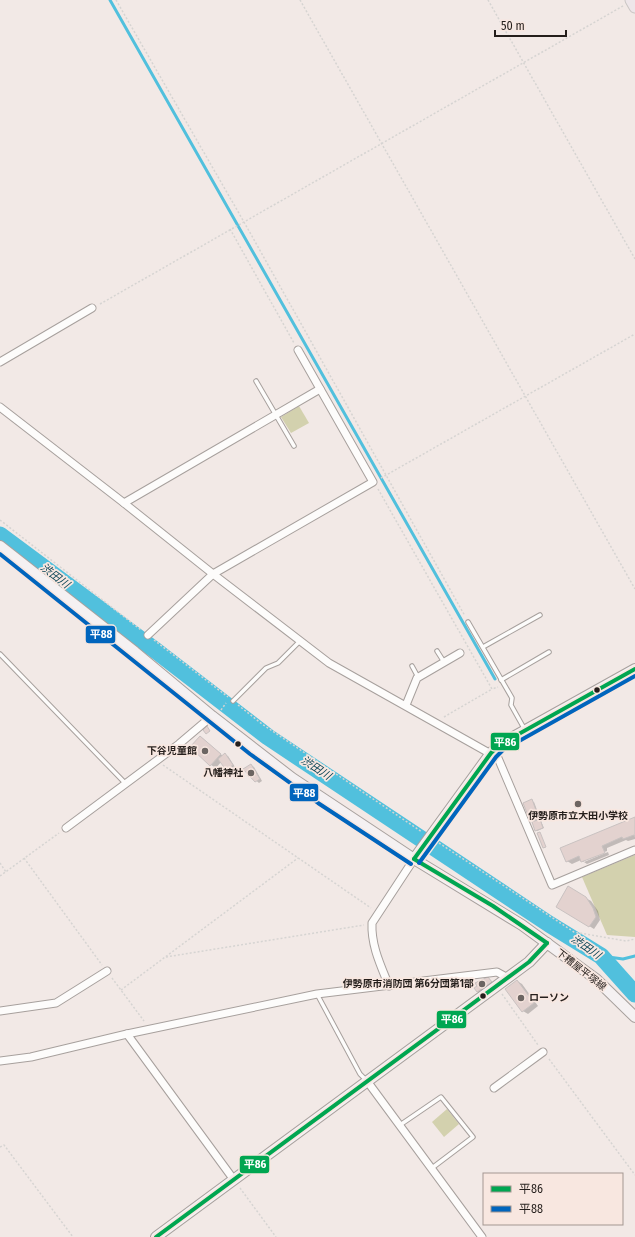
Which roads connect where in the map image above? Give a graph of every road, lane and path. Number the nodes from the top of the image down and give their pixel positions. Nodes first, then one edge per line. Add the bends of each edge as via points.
1 (116, 0) edge
2 (300, 0) edge
3 (488, 0) edge
4 (633, 3) edge
5 (524, 63) junction
6 (383, 143) junction
7 (244, 222) junction
8 (230, 229) junction
9 (635, 259) edge
10 (92, 308) joint
11 (635, 334) edge
12 (298, 350) joint
13 (0, 362) edge
14 (256, 381) dead end
15 (320, 389) junction
16 (526, 395) junction
17 (0, 407) edge
18 (276, 416) junction
19 (294, 446) dead end
20 (385, 475) junction
21 (373, 482) junction
22 (124, 503) junction
23 (0, 520) edge
24 (0, 546) edge
25 (213, 574) junction
26 (635, 589) edge
27 (540, 615) dead end
28 (468, 622) joint
29 (148, 634) junction
30 (300, 640) junction
31 (483, 647) junction
32 (437, 651) dead end
33 (549, 652) dead end
34 (460, 653) dead end
35 (0, 654) edge
36 (444, 662) junction
37 (412, 666) dead end
38 (635, 669) edge
39 (418, 677) junction
40 (501, 680) junction
41 (504, 684) junction
42 (492, 689) junction
43 (231, 700) junction
44 (406, 706) junction
45 (213, 717) junction
46 (436, 722) junction
47 (525, 731) junction
48 (491, 753) junction
49 (157, 760) junction
50 (126, 784) junction
51 (66, 828) joint
52 (429, 838) junction
53 (635, 850) edge
54 (417, 855) junction
55 (24, 858) junction
56 (298, 858) junction
57 (0, 863) edge
58 (6, 872) junction
59 (0, 876) edge
60 (379, 913) junction
61 (372, 924) junction
62 (635, 939) edge
63 (547, 943) junction
64 (165, 957) junction
65 (107, 971) junction
66 (508, 978) junction
67 (389, 986) junction
68 (496, 986) junction
69 (121, 990) junction
70 (317, 994) junction
71 (0, 1010) edge
72 (635, 1017) edge
73 (150, 1029) junction
74 (127, 1034) junction
75 (543, 1052) junction
76 (0, 1061) edge
77 (368, 1081) junction
78 (494, 1088) dead end
79 (400, 1125) junction
80 (0, 1147) edge
81 (432, 1168) junction
82 (635, 1175) edge
83 (234, 1180) junction
84 (73, 1237) edge
85 (156, 1237) edge
86 (276, 1237) edge
87 (482, 1237) edge

1 - 7 path
2 - 6 path
3 - 5 path
4 - 5 path
5 - 6 path
5 - 9 path
6 - 7 path
6 - 16 path
7 - 8 path
7 - 20 path
8 - 10 path
8 - 12 path
10 - 13 street
11 - 16 path
12 - 15 street
14 - 18 lane
15 - 18 street
15 - 21 street
16 - 20 path
16 - 26 path
17 - 22 street
18 - 19 lane
18 - 22 street
20 - 21 path
20 - 28 path
21 - 25 street
21 - 42 path
22 - 25 street
23 - 29 path
24 - 45 main road, 下糟屋平塚線
25 - 29 street
25 - 30 street
27 - 31 lane
28 - 31 lane
29 - 43 path
30 - 43 lane via 278,663 266,668
30 - 44 street via 329,663
31 - 40 lane
32 - 36 lane
33 - 40 lane
34 - 36 street
35 - 50 lane
36 - 39 street
37 - 39 lane
38 - 47 main road
39 - 44 street
40 - 41 lane
41 - 42 path
41 - 47 lane via 512,698 511,705
42 - 46 path
43 - 45 path
43 - 52 path
44 - 46 street
45 - 49 street
45 - 54 main road, 下糟屋平塚線 via 292,778
46 - 48 street
47 - 48 main road
48 - 52 main road
48 - 53 street via 498,758 552,885
49 - 50 street
49 - 56 path
50 - 51 street
51 - 55 path
52 - 54 main road
52 - 62 path via 574,932 626,941
54 - 60 street
54 - 63 main road, 下糟屋平塚線
55 - 58 path
55 - 65 path
56 - 60 path
56 - 64 path
57 - 58 path
58 - 59 path
60 - 61 street
61 - 64 path
61 - 67 street via 371,936
63 - 66 main road via 529,962
63 - 72 main road, 下糟屋平塚線 via 596,979
64 - 69 path
65 - 69 path
65 - 71 street via 56,1003
66 - 67 street via 497,972
66 - 68 main road
67 - 70 street
68 - 75 path
68 - 77 main road
69 - 73 path
70 - 73 street
70 - 77 lane via 360,1074
73 - 74 street
74 - 76 street via 31,1057
74 - 83 street
75 - 78 street
75 - 82 path
77 - 79 street
77 - 83 main road
79 - 81 street
79 - 81 lane via 440,1097 473,1137
80 - 84 path via 4,1145
81 - 87 street
83 - 85 main road
83 - 86 path

